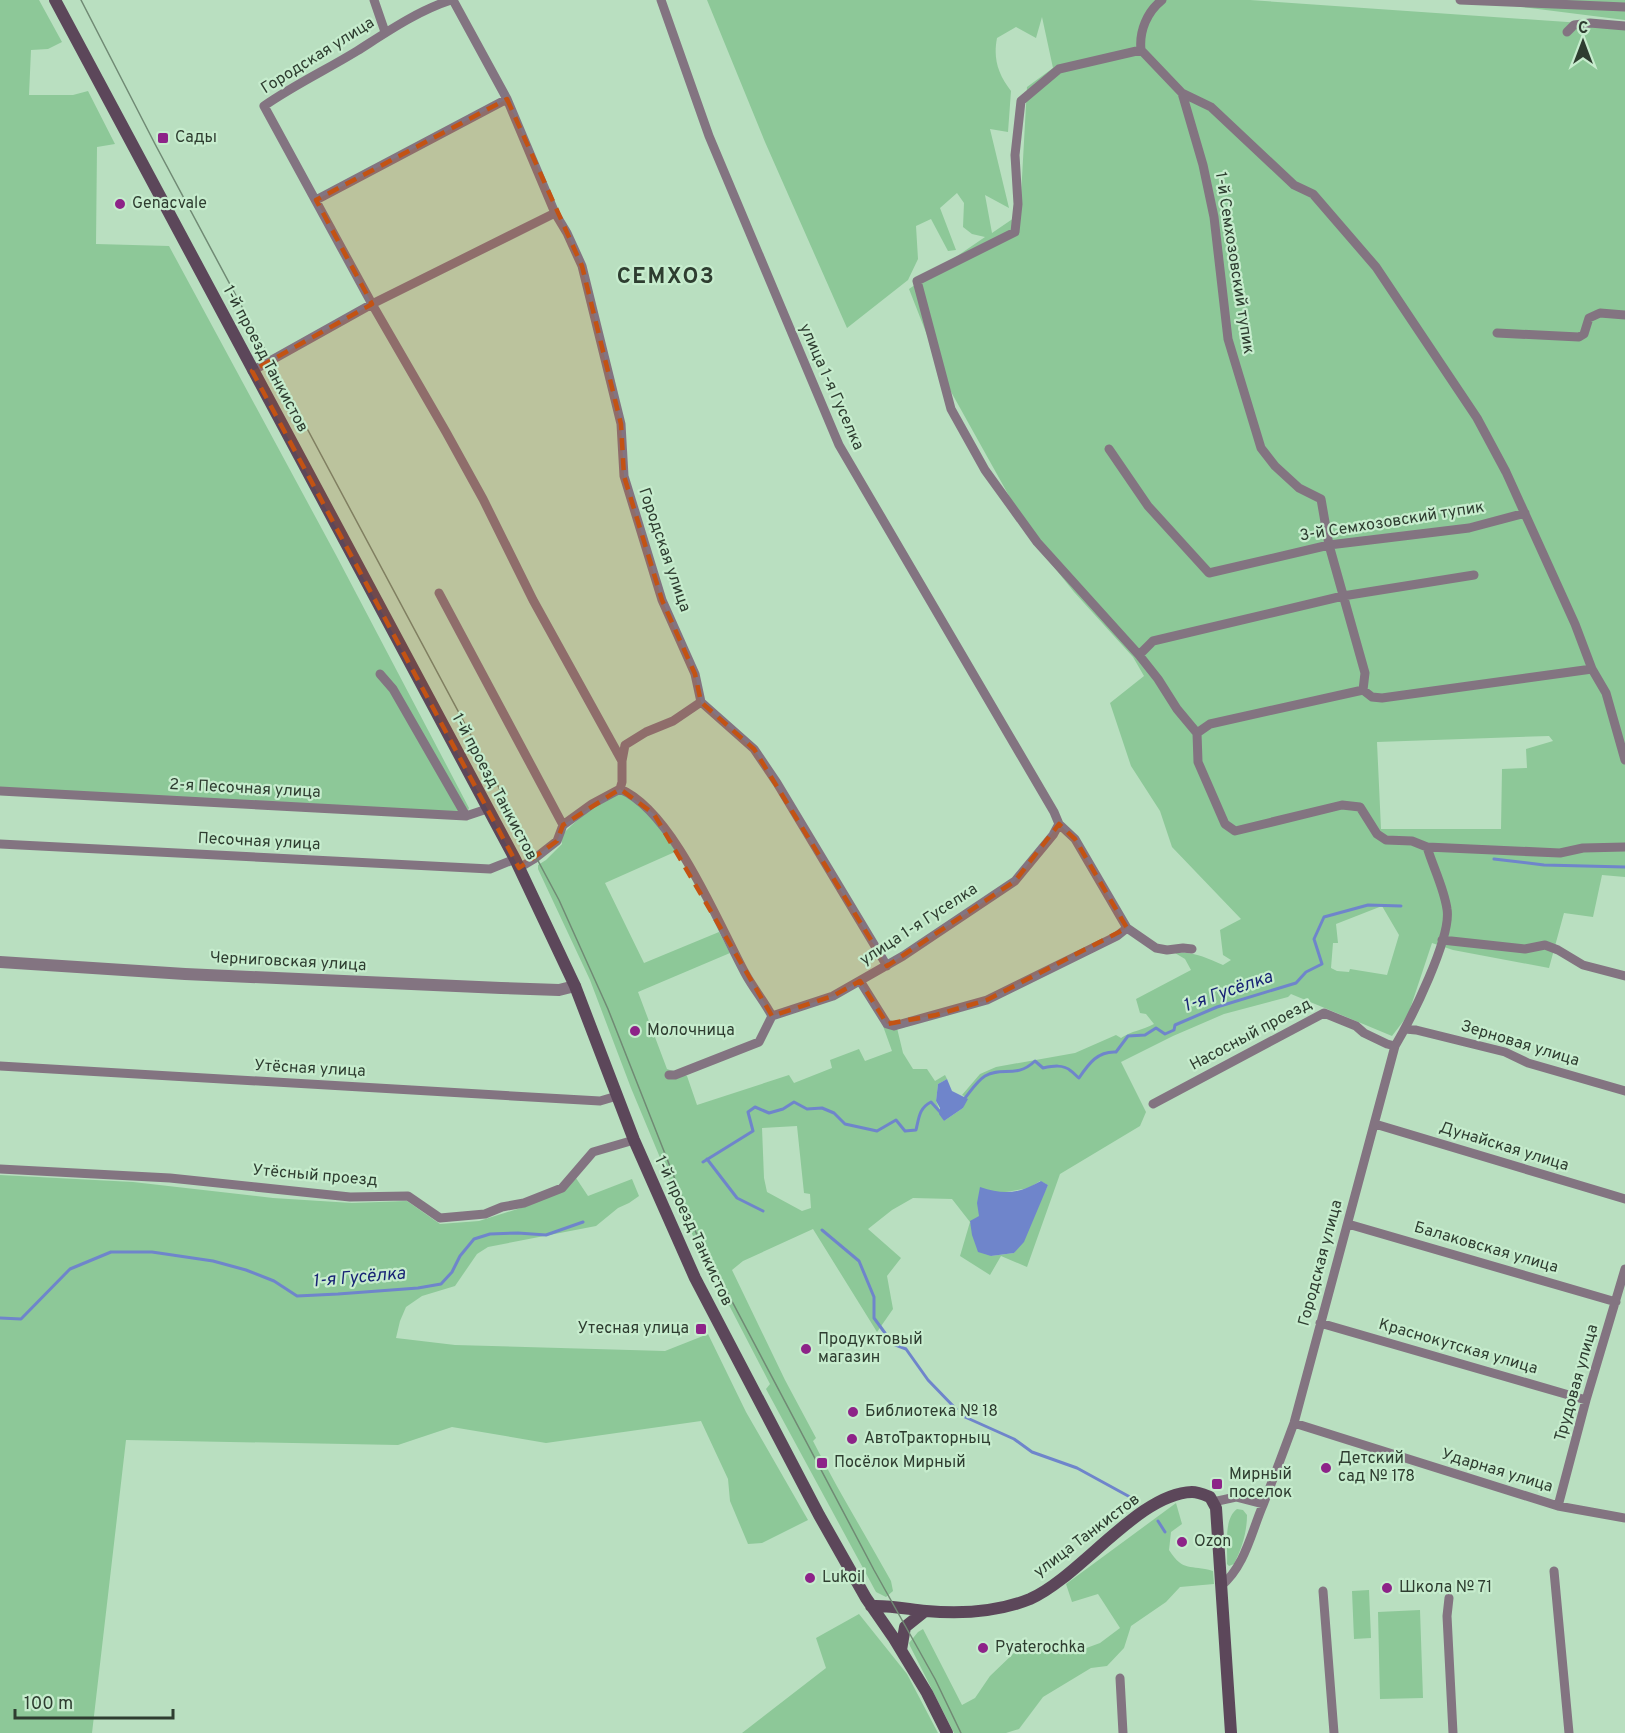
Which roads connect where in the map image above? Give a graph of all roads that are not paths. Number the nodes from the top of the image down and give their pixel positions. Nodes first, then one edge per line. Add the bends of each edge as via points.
1 (54, 0) edge
2 (374, 0) edge
3 (452, 0) edge
4 (661, 0) edge
5 (1162, 0) edge
6 (1460, 0) edge
7 (1475, 0) edge
8 (1559, 2) edge
9 (1625, 7) edge
10 (1625, 26) edge
11 (386, 32) junction
12 (1568, 32) dead end
13 (1141, 50) junction
14 (1182, 93) junction
15 (507, 99) junction
16 (316, 200) junction
17 (555, 213) junction
18 (372, 304) junction
19 (1625, 315) edge
20 (1497, 333) dead end
21 (252, 371) junction
22 (1109, 449) dead end
23 (1525, 513) junction
24 (1329, 544) junction
25 (1474, 574) dead end
26 (439, 593) dead end
27 (1343, 596) junction
28 (1139, 656) junction
29 (1592, 669) junction
30 (380, 674) dead end
31 (1363, 690) junction
32 (701, 702) junction
33 (1197, 733) junction
34 (1625, 760) edge
35 (622, 761) junction
36 (620, 789) junction
37 (0, 791) edge
38 (487, 809) junction
39 (466, 816) junction
40 (1059, 824) junction
41 (563, 825) junction
42 (0, 844) edge
43 (1427, 847) junction
44 (1625, 847) edge
45 (517, 863) junction
46 (1127, 928) junction
47 (1442, 940) junction
48 (1192, 949) dead end
49 (0, 962) edge
50 (887, 966) junction
51 (1625, 976) edge
52 (860, 981) junction
53 (575, 986) junction
54 (772, 1017) junction
55 (1405, 1029) junction
56 (1395, 1046) junction
57 (0, 1066) edge
58 (669, 1075) dead end
59 (1625, 1091) edge
60 (617, 1096) junction
61 (1153, 1104) dead end
62 (1375, 1124) junction
63 (634, 1140) junction
64 (0, 1169) edge
65 (1625, 1199) edge
66 (1348, 1224) junction
67 (1625, 1269) edge
68 (1616, 1302) junction
69 (1320, 1323) junction
70 (1586, 1400) junction
71 (1294, 1423) junction
72 (1213, 1502) junction
73 (1263, 1504) junction
74 (1558, 1506) junction
75 (1625, 1518) edge
76 (1554, 1571) dead end
77 (1221, 1586) junction
78 (1323, 1591) dead end
79 (1449, 1598) dead end
80 (871, 1606) junction
81 (925, 1611) junction
82 (901, 1650) junction
83 (1120, 1678) dead end
84 (947, 1733) edge
85 (1123, 1733) edge
86 (1231, 1733) edge
87 (1334, 1733) edge
88 (1453, 1733) edge
89 (1569, 1733) edge

1 - 21 main road, 1-й проезд Танкистов
2 - 11 street
3 - 11 street, Городская улица
3 - 15 street, Городская улица
4 - 40 street, улица 1-я Гуселка via 709,136 838,445
5 - 13 street via 1150,11 1139,38
6 - 7 street
7 - 8 street
8 - 9 street
10 - 12 street via 1590,23 1574,25
11 - 16 street, Городская улица via 264,106
13 - 14 street
13 - 28 street via 1059,69 1021,101 1015,155 1015,232 916,281 951,409 985,470 1038,542
14 - 23 street via 1211,107 1294,185 1313,194 1376,267 1477,418
14 - 24 street, 1-й Семхозовский тупик via 1214,217 1228,339 1251,416 1262,447 1275,466 1299,488 1321,499
15 - 16 street
15 - 17 street, Городская улица
16 - 18 street, Городская улица
17 - 18 street
17 - 32 street, Городская улица via 582,266 621,424 624,476 637,525 662,600 695,674
18 - 21 street
18 - 35 street, Городская улица via 483,499 532,600
19 - 20 street via 1600,313 1589,318 1584,334 1579,337
21 - 38 main road, 1-й проезд Танкистов
22 - 24 street, 3-й Семхозовский тупик via 1148,506 1209,573
23 - 24 street, 3-й Семхозовский тупик via 1469,528
23 - 29 street
24 - 27 street, 1-й Семхозовский тупик
25 - 27 street
26 - 41 street
27 - 28 street via 1153,642
27 - 31 street, 1-й Семхозовский тупик via 1365,674
28 - 33 street
29 - 31 street via 1382,698
29 - 34 street via 1606,693
30 - 39 street via 393,689
31 - 33 street via 1210,724
32 - 35 street via 624,746
32 - 50 street via 766,766
33 - 43 street via 1198,762 1225,824 1235,831 1342,805 1360,807 1377,834 1386,840 1412,841
35 - 36 street
36 - 41 street
36 - 54 street via 654,814 680,849
37 - 39 street, 2-я Песочная улица
38 - 39 street, 2-я Песочная улица
38 - 45 main road, 1-й проезд Танкистов
40 - 46 street, улица 1-я Гуселка via 1075,839
40 - 50 street, улица 1-я Гуселка via 1015,881
41 - 45 street, Песочная улица via 557,841 534,859
42 - 45 street, Песочная улица via 490,869
43 - 44 street via 1560,853
43 - 47 street, Городская улица via 1447,909 1448,926
45 - 53 main road, 1-й проезд Танкистов
46 - 48 street, улица 1-я Гуселка via 1156,948
46 - 52 street via 987,1000 894,1026 887,1024
47 - 51 street via 1525,949 1545,945 1583,965
47 - 55 street, Городская улица
49 - 53 street, Черниговская улица via 501,988 559,990
50 - 52 street, улица 1-я Гуселка
52 - 54 street, улица 1-я Гуселка via 834,996
53 - 60 main road, 1-й проезд Танкистов
54 - 58 street via 759,1042
55 - 56 street, Городская улица
55 - 59 street, Зерновая улица via 1505,1052 1528,1063
56 - 61 street, Насосный проезд via 1324,1013
56 - 62 street, Городская улица
57 - 60 street, Утёсная улица via 600,1101
60 - 63 main road, 1-й проезд Танкистов
62 - 65 street, Дунайская улица
62 - 66 street, Городская улица
63 - 64 street, Утёсный проезд via 592,1152 562,1188 543,1196 485,1214 440,1218 408,1196 350,1197 170,1178
63 - 80 main road, 1-й проезд Танкистов via 718,1324
66 - 68 street, Балаковская улица
66 - 69 street, Городская улица
67 - 68 street, Трудовая улица
68 - 70 street, Трудовая улица
69 - 70 street, Краснокутская улица
69 - 71 street, Городская улица
70 - 74 street, Трудовая улица
71 - 73 street, Городская улица
71 - 74 street, Ударная улица
72 - 73 street via 1236,1497
72 - 77 main road
72 - 81 main road, улица Танкистов via 1210,1497 1194,1492 1176,1495 1146,1510 1032,1598 963,1613
73 - 77 street, Городская улица via 1233,1576
74 - 75 street, Ударная улица
76 - 89 street
77 - 86 main road
78 - 87 street
79 - 88 street
80 - 81 main road, улица Танкистов
80 - 82 main road, 1-й проезд Танкистов
81 - 82 main road via 905,1627
82 - 84 main road, 1-й проезд Танкистов
83 - 85 street

